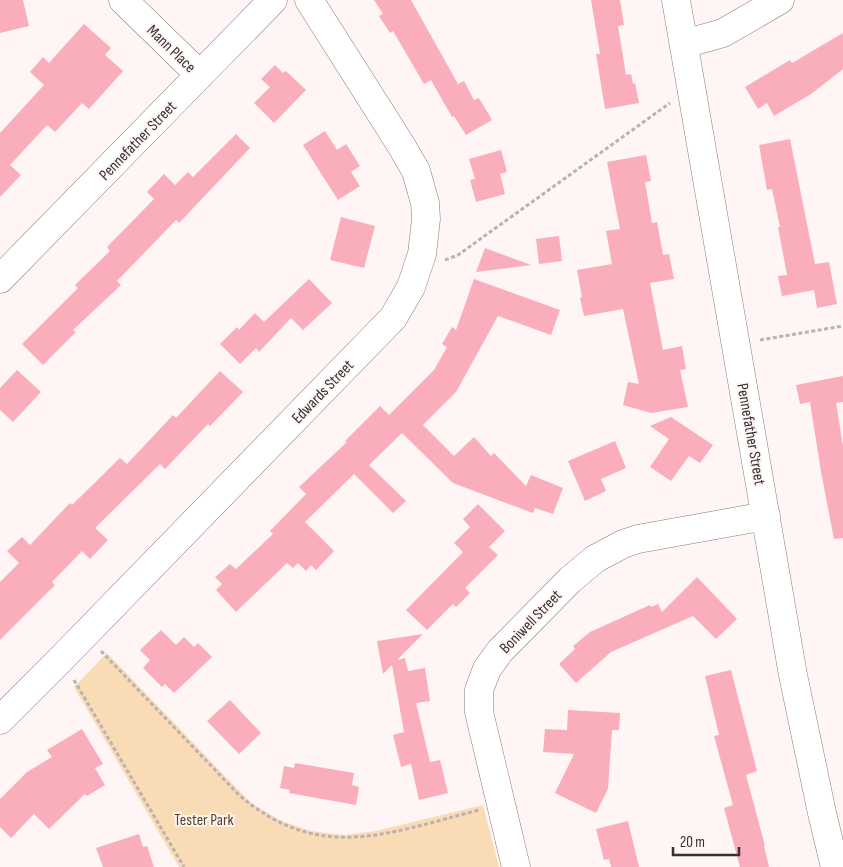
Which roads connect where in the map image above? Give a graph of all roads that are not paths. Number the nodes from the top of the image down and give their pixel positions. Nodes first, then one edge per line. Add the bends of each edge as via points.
1 (123, 0) edge
2 (273, 0) edge
3 (309, 0) edge
4 (676, 0) edge
5 (780, 0) edge
6 (684, 44) junction
7 (200, 75) junction
8 (0, 279) edge
9 (766, 516) junction
10 (0, 720) edge
11 (516, 867) edge
12 (836, 867) edge

1 - 7 street, Mann Place
2 - 7 street, Pennefather Street
3 - 10 street, Edwards Street via 416,172 426,219 422,254 411,287 393,318
4 - 6 street, Pennefather Street
5 - 6 street via 723,34
6 - 9 street, Pennefather Street
7 - 8 street, Pennefather Street
9 - 11 street, Boniwell Street via 638,539 595,559 500,651 487,669 480,690 478,712
9 - 12 street, Pennefather Street via 793,675

